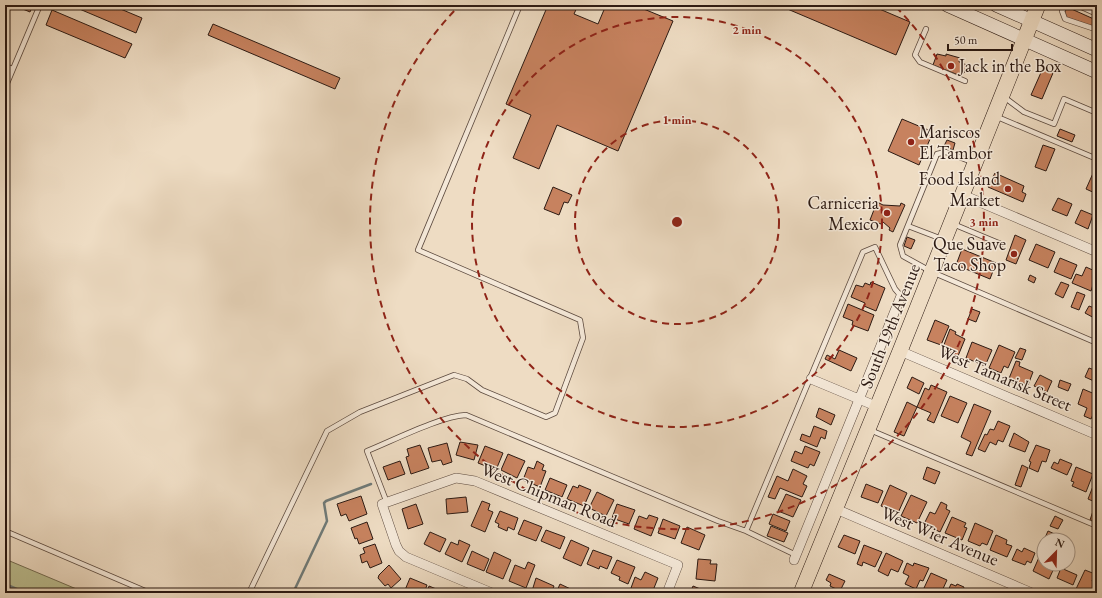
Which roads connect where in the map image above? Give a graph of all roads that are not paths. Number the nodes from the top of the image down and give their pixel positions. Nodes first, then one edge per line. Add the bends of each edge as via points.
1 (40, 5) edge
2 (520, 5) edge
3 (947, 5) edge
4 (996, 5) edge
5 (1038, 5) edge
6 (1066, 5) edge
7 (1077, 5) edge
8 (1097, 14) edge
9 (1032, 21) junction
10 (1097, 27) edge
11 (926, 30) dead end
12 (1024, 40) junction
13 (1097, 50) edge
14 (5, 66) edge
15 (13, 69) junction
16 (1097, 72) edge
17 (965, 81) dead end
18 (5, 88) edge
19 (1003, 96) junction
20 (1097, 113) edge
21 (995, 116) junction
22 (1097, 159) edge
23 (976, 163) junction
24 (963, 195) junction
25 (951, 224) junction
26 (908, 226) junction
27 (944, 240) junction
28 (1001, 244) dead end
29 (1097, 252) edge
30 (932, 272) junction
31 (901, 296) joint
32 (1097, 343) edge
33 (900, 351) junction
34 (811, 379) junction
35 (859, 399) junction
36 (878, 407) junction
37 (868, 429) junction
38 (1097, 435) edge
39 (385, 503) junction
40 (836, 509) junction
41 (1097, 526) edge
42 (5, 531) edge
43 (746, 531) junction
44 (795, 557) joint
45 (804, 591) edge
46 (150, 593) edge
47 (249, 593) edge
48 (492, 593) edge
49 (667, 593) edge
50 (1032, 593) edge

1 - 15 lane
2 - 47 lane via 418,250 580,320 583,338 555,413 546,417 482,390 467,379 454,375 360,412 327,431
3 - 12 main road
4 - 9 main road
5 - 9 main road, South 19th Avenue
6 - 10 lane via 1062,11 1065,19 1095,29
7 - 8 lane
9 - 12 main road, South 19th Avenue
9 - 13 main road
11 - 17 lane via 916,58
12 - 16 main road
12 - 19 main road, South 19th Avenue
14 - 15 lane
15 - 18 lane
19 - 20 lane via 1024,112 1054,124 1064,100
19 - 21 main road, South 19th Avenue
21 - 22 lane
21 - 23 main road, South 19th Avenue
23 - 24 main road, South 19th Avenue
23 - 26 lane via 946,152 937,154
24 - 25 main road, South 19th Avenue
24 - 29 street
25 - 27 main road, South 19th Avenue
25 - 28 lane
26 - 27 lane
26 - 30 lane via 900,245 903,256
27 - 30 main road, South 19th Avenue
30 - 32 lane
30 - 33 main road, South 19th Avenue
31 - 34 lane via 894,289 875,247 863,252
31 - 35 street
33 - 36 main road, South 19th Avenue
33 - 38 street, West Tamarisk Street
34 - 35 street
34 - 43 lane
35 - 36 street
35 - 44 street
36 - 37 main road, South 19th Avenue
37 - 40 main road, South 19th Avenue
37 - 41 lane
39 - 43 lane via 367,451 439,422 466,415
39 - 48 street via 396,545 406,557
39 - 49 street, West Chipman Road via 456,478 469,479 678,565
40 - 45 main road, South 19th Avenue
40 - 50 street, West Wier Avenue
42 - 46 lane
43 - 44 lane

